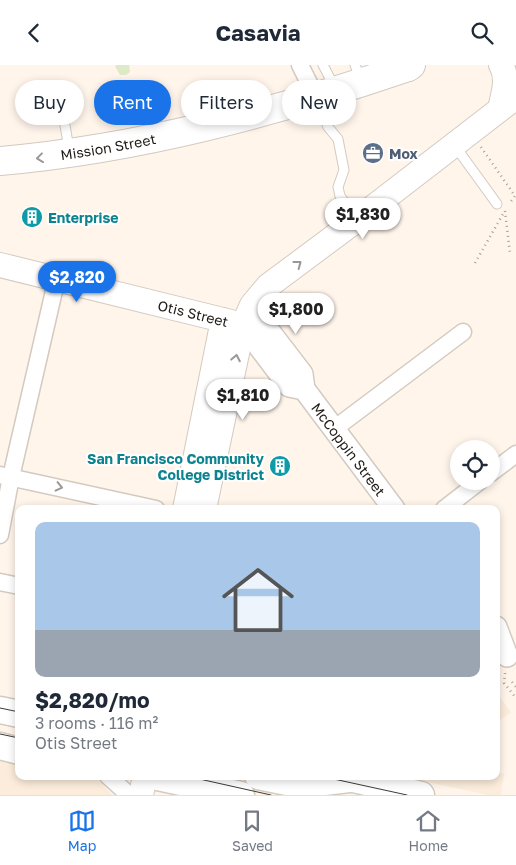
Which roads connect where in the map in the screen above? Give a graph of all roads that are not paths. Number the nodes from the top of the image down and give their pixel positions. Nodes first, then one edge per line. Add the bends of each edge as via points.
1 (300, 65) edge
2 (323, 65) edge
3 (501, 65) edge
4 (412, 66) edge
5 (358, 74) edge
6 (313, 80) edge
7 (325, 80) edge
8 (508, 103) edge
9 (282, 106) edge
10 (65, 125) edge
11 (328, 125) edge
12 (454, 144) junction
13 (70, 154) junction
14 (0, 161) edge
15 (497, 204) dead end
16 (358, 219) junction
17 (0, 265) edge
18 (57, 278) junction
19 (233, 322) junction
20 (463, 333) dead end
21 (334, 429) junction
22 (516, 454) edge
23 (500, 466) edge
24 (6, 476) edge
25 (468, 490) edge
26 (138, 505) edge
27 (186, 505) edge
28 (205, 505) edge
29 (391, 505) edge
30 (449, 505) edge
31 (0, 535) edge
32 (0, 582) edge
33 (15, 584) edge
34 (500, 635) edge
35 (504, 655) edge
36 (0, 710) edge
37 (15, 713) edge
38 (0, 723) edge
39 (15, 725) edge
40 (0, 738) edge
41 (15, 740) edge
42 (0, 746) edge
43 (15, 750) edge
44 (112, 780) edge
45 (144, 780) edge
46 (163, 780) edge
47 (277, 780) edge
48 (330, 780) edge
49 (344, 780) edge
50 (359, 780) edge
51 (189, 790) edge
52 (129, 795) edge
53 (141, 795) edge
54 (241, 795) edge
55 (329, 795) edge
56 (421, 795) edge

1 - 6 street
2 - 7 lane
3 - 8 main road
4 - 5 highway, Mission Street
8 - 12 main road, Otis Street
9 - 13 highway, Mission Street via 190,130
10 - 13 lane
11 - 16 lane via 338,139 344,170 338,187 340,196
12 - 15 lane
12 - 16 main road, Otis Street
13 -> 14 highway, Mission Street
19 -> 16 main road, Otis Street via 268,286
17 - 18 main road, Otis Street
18 - 19 main road, Otis Street
18 - 24 street
19 - 21 street, McCoppin Street via 269,331 302,374 304,389
19 - 27 main road
28 -> 19 main road
20 - 21 street
21 - 29 street, McCoppin Street
22 - 23 street
24 -> 26 street
24 - 31 street
25 - 30 street
32 - 33 street
34 - 35 street
36 - 37 main road
38 - 39 main road
40 - 41 main road
42 - 43 main road
44 - 52 street
45 - 53 main road
46 - 51 main road
47 - 48 main road via 301,785
49 - 55 street
50 - 56 main road
51 - 54 main road

